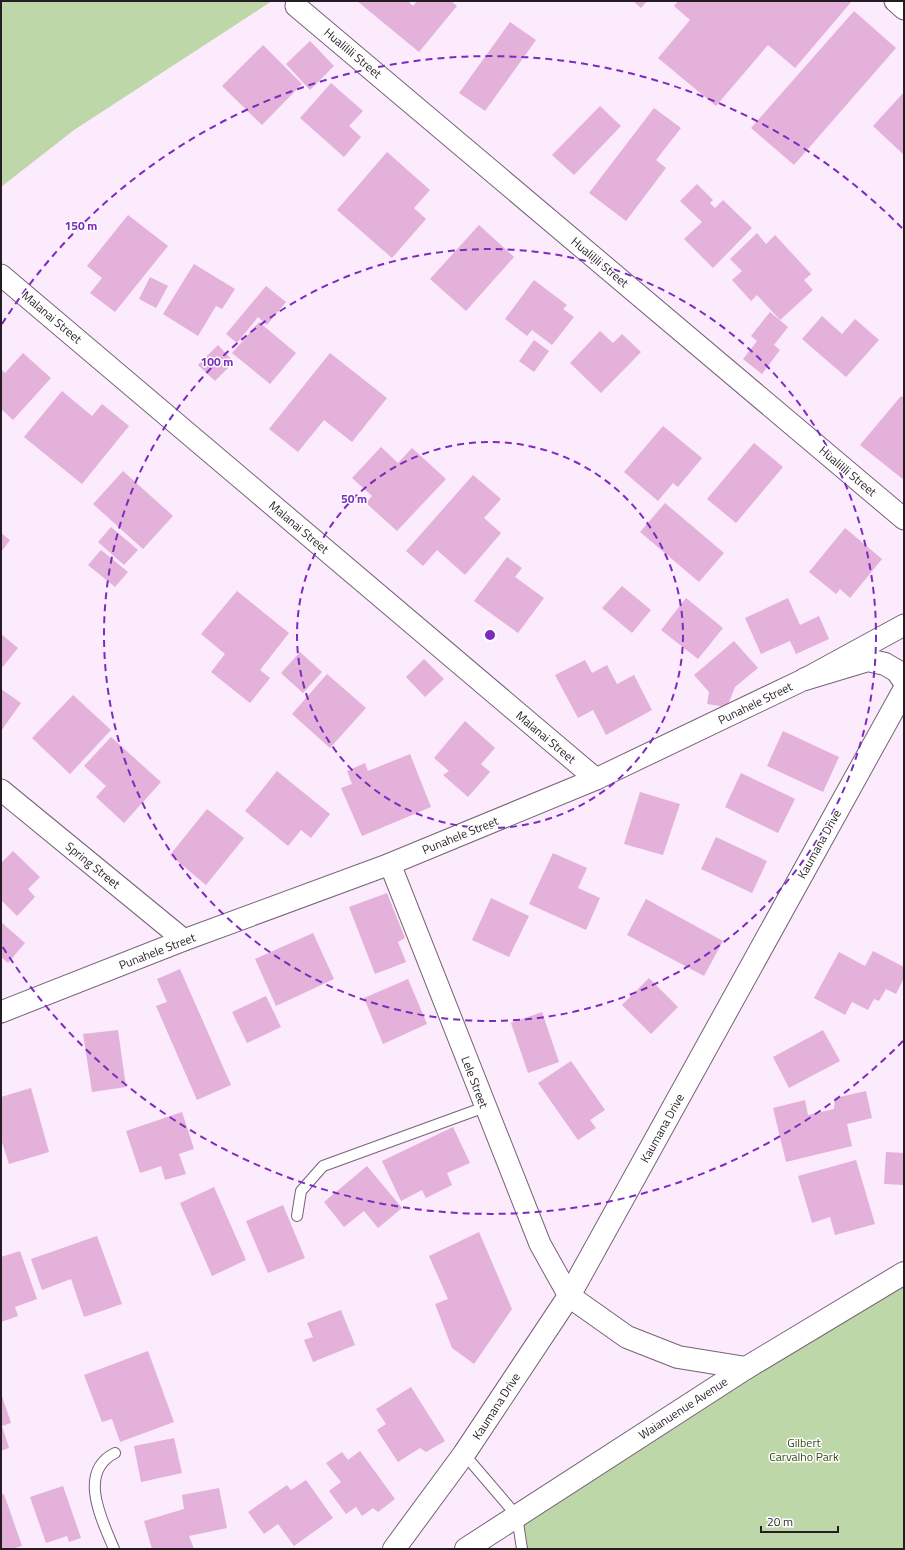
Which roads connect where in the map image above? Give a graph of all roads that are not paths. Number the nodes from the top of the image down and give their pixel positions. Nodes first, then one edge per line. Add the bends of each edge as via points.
1 (895, 1) edge
2 (296, 6) dead end
3 (904, 8) edge
4 (1, 274) edge
5 (904, 519) edge
6 (904, 625) edge
7 (805, 679) junction
8 (904, 681) edge
9 (904, 690) edge
10 (596, 779) junction
11 (1, 790) edge
12 (390, 864) junction
13 (184, 940) junction
14 (1, 1012) edge
15 (485, 1107) junction
16 (296, 1216) dead end
17 (904, 1273) edge
18 (568, 1296) junction
19 (746, 1368) junction
20 (115, 1453) dead end
21 (464, 1454) junction
22 (517, 1516) junction
23 (114, 1549) edge
24 (394, 1549) edge
25 (466, 1549) edge
26 (522, 1549) edge

1 - 3 street
2 - 5 street, Hualilili Street
4 - 10 street, Malanai Street
6 - 7 street, Punahele Street
7 - 8 street via 868,660 885,664 897,671
7 - 10 street, Punahele Street
9 - 18 street, Kaumana Drive
10 - 12 street, Punahele Street
11 - 13 street, Spring Street
12 - 13 street, Punahele Street
12 - 15 street, Lele Street
13 - 14 street, Punahele Street
15 - 16 lane via 323,1166 301,1192
15 - 18 street, Lele Street via 540,1244
17 - 19 street, Waianuenue Avenue
18 - 19 street via 627,1337 678,1357
18 - 21 street, Kaumana Drive
19 - 22 street, Waianuenue Avenue
20 - 23 lane via 106,1458 97,1469 94,1487 99,1514
21 - 22 lane
21 - 24 street, Kaumana Drive
22 - 25 street, Waianuenue Avenue
22 - 26 lane

